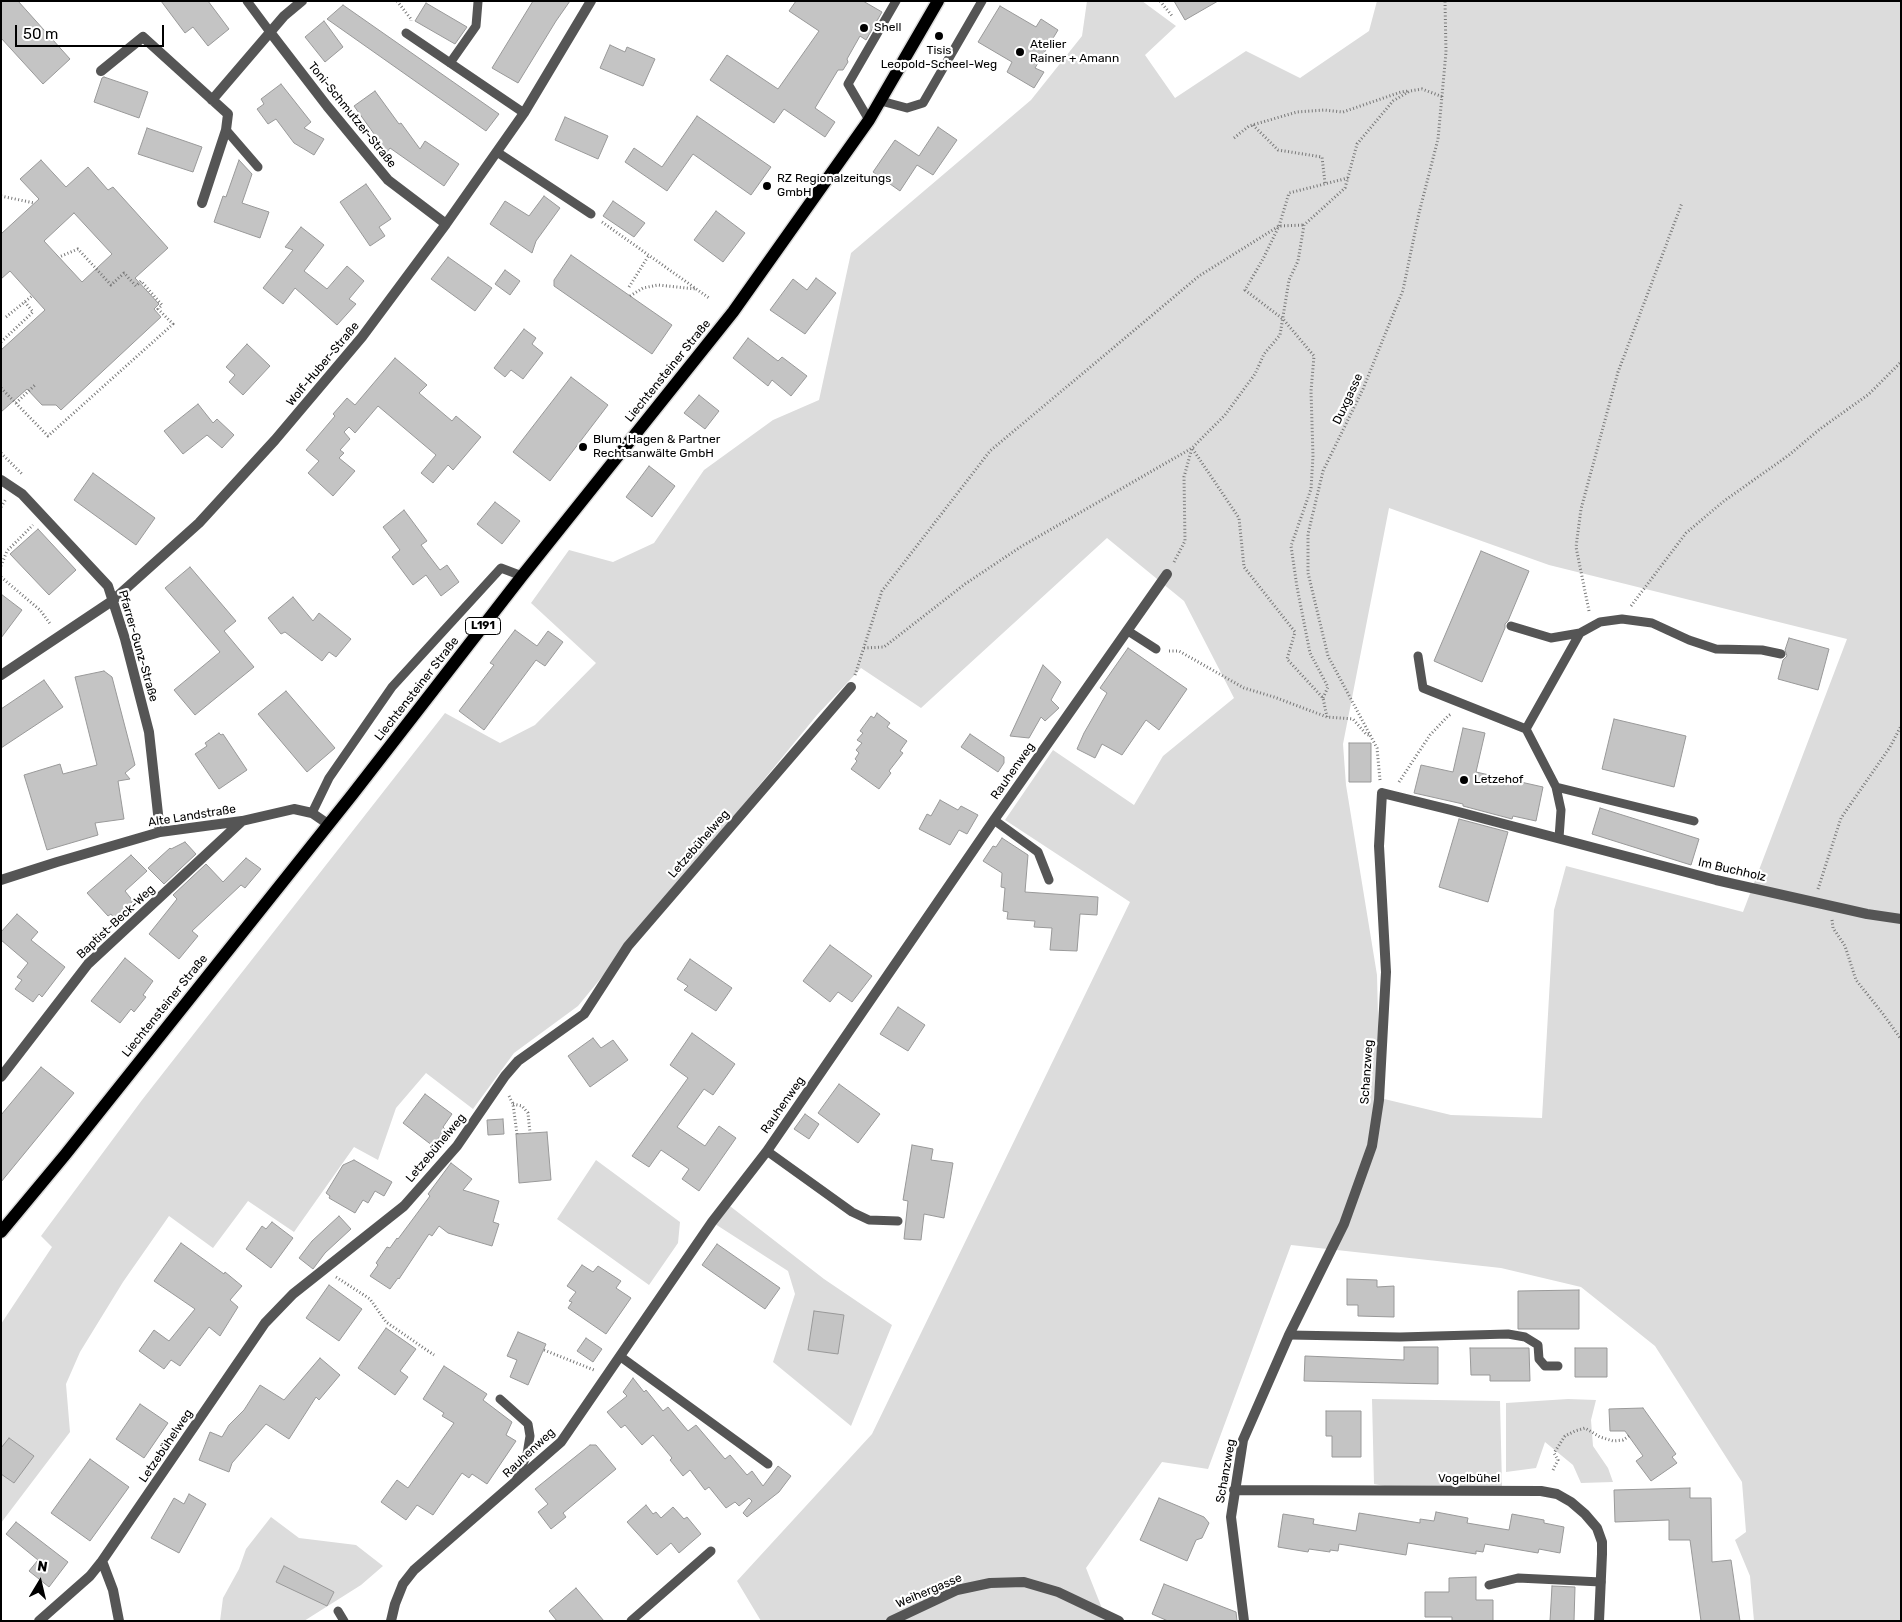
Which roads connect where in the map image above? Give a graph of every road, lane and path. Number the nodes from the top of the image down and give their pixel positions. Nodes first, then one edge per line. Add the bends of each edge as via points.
1 (246, 1) edge
2 (302, 1) edge
3 (397, 1) edge
4 (591, 1) edge
5 (896, 1) edge
6 (938, 1) edge
7 (982, 1) edge
8 (1160, 1) edge
9 (1446, 1) edge
10 (478, 2) edge
11 (1173, 17) dead end
12 (270, 32) junction
13 (406, 33) joint
14 (450, 63) junction
15 (101, 71) dead end
16 (1422, 89) junction
17 (1443, 97) junction
18 (212, 100) junction
19 (881, 101) junction
20 (524, 113) junction
21 (869, 120) junction
22 (1253, 125) junction
23 (226, 130) junction
24 (1234, 138) dead end
25 (498, 152) junction
26 (258, 167) dead end
27 (1348, 178) junction
28 (1325, 183) junction
29 (1, 196) edge
30 (34, 203) dead end
31 (202, 203) dead end
32 (1682, 203) dead end
33 (592, 214) joint
34 (446, 224) junction
35 (1304, 225) junction
36 (1279, 226) junction
37 (649, 255) junction
38 (59, 257) dead end
39 (629, 287) dead end
40 (697, 289) junction
41 (32, 296) dead end
42 (630, 296) dead end
43 (710, 298) dead end
44 (24, 302) junction
45 (6, 317) dead end
46 (1283, 319) junction
47 (1, 342) edge
48 (1901, 362) edge
49 (1899, 368) edge
50 (35, 385) dead end
51 (1, 388) edge
52 (16, 403) junction
53 (1192, 448) junction
54 (1, 480) edge
55 (43, 516) junction
56 (1, 566) edge
57 (1167, 574) joint
58 (522, 576) junction
59 (1, 577) edge
60 (112, 601) junction
61 (1622, 619) junction
62 (1511, 626) dead end
63 (1128, 630) junction
64 (1580, 633) junction
65 (61, 636) junction
66 (864, 648) junction
67 (1156, 649) joint
68 (1781, 654) dead end
69 (1418, 656) dead end
70 (1, 675) edge
71 (851, 687) joint
72 (1322, 698) junction
73 (1470, 707) junction
74 (1327, 717) junction
75 (1901, 726) edge
76 (1526, 729) junction
77 (1371, 736) junction
78 (1556, 787) junction
79 (1382, 794) junction
80 (1394, 797) junction
81 (312, 813) junction
82 (994, 820) junction
83 (242, 821) junction
84 (1694, 821) dead end
85 (328, 824) junction
86 (160, 832) junction
87 (1559, 838) junction
88 (1, 880) edge
89 (1049, 880) dead end
90 (1817, 902) junction
91 (1828, 904) junction
92 (1901, 919) edge
93 (1901, 1039) edge
94 (1, 1077) edge
95 (500, 1084) junction
96 (513, 1104) junction
97 (530, 1133) dead end
98 (517, 1134) dead end
99 (766, 1151) junction
100 (898, 1221) dead end
101 (1, 1232) edge
102 (324, 1269) junction
103 (1289, 1335) junction
104 (544, 1350) dead end
105 (434, 1355) dead end
106 (621, 1357) junction
107 (1558, 1366) dead end
108 (608, 1375) junction
109 (500, 1399) dead end
110 (1629, 1436) dead end
111 (768, 1464) dead end
112 (1553, 1470) dead end
113 (515, 1483) junction
114 (1234, 1490) junction
115 (711, 1552) dead end
116 (102, 1561) junction
117 (1601, 1582) junction
118 (1488, 1585) dead end
119 (338, 1610) dead end
120 (39, 1621) edge
121 (119, 1621) edge
122 (344, 1621) edge
123 (391, 1621) edge
124 (630, 1621) edge
125 (891, 1621) edge
126 (1119, 1621) edge
127 (1244, 1621) edge
128 (1599, 1621) edge

1 - 12 lane, Toni-Schmutzer-Straße
2 - 12 street
3 - 13 path via 411,19
4 - 20 street, Wolf-Huber-Straße
5 - 21 lane via 848,84
6 - 19 main road, Liechtensteiner Straße / L191
7 - 19 lane via 923,103 907,108
8 - 11 path
9 - 17 path, Duxgasse
10 - 14 lane via 476,26
12 - 18 street
12 - 34 street, Toni-Schmutzer-Straße via 388,180
13 - 14 lane
14 - 20 lane
15 - 18 street via 143,37
16 - 17 path
16 - 22 path via 1401,92 1344,112 1297,112
16 - 27 path via 1410,91 1393,101 1374,122 1357,144
17 - 77 path, Duxgasse via 1438,140 1403,290 1363,389 1322,471 1308,534 1308,573 1328,656
18 - 23 street via 228,114
19 - 21 main road, Liechtensteiner Straße / L191
20 - 25 street, Wolf-Huber-Straße
21 - 58 main road, Liechtensteiner Straße / L191 via 733,312
22 - 24 path
22 - 28 path via 1278,150 1322,157
23 - 26 lane
23 - 31 street
25 - 33 lane
25 - 34 street, Wolf-Huber-Straße
27 - 28 path
27 - 35 path via 1345,188
28 - 36 path via 1289,193
29 - 30 path
32 - 64 path via 1618,372 1581,509 1576,547 1590,614
33 - 37 path
34 - 60 street, Wolf-Huber-Straße via 362,337 275,440 198,523
35 - 36 path
35 - 46 path via 1298,261 1289,280
36 - 46 path via 1245,290
36 - 66 path via 1199,276 990,451 882,591
37 - 39 path
37 - 40 path
38 - 52 path via 78,249 111,285 124,274 136,286 141,281 162,305 158,309 173,324 48,436
40 - 42 path via 658,285 643,288
40 - 43 path
41 - 44 path
44 - 45 path
44 - 47 path via 33,312
46 - 53 path via 1280,335 1264,354 1255,374 1225,415
46 - 72 path via 1314,356 1311,489 1291,546 1310,653 1328,687
48 - 49 path
49 - 61 path via 1686,533
50 - 52 path
51 - 52 path
53 - 57 path via 1184,477 1185,541
53 - 66 path via 1022,546 965,584 884,647
53 - 72 path via 1239,518 1244,567 1295,632 1287,659
54 - 55 street, Pfarrer-Gunz-Straße via 22,494
55 - 56 path via 7,551
55 - 60 street, Pfarrer-Gunz-Straße via 108,586
57 - 63 street, Rauhenweg
58 - 81 lane via 501,568 392,687 329,778
58 - 85 main road, Liechtensteiner Straße / L191
59 - 65 path via 40,610
60 - 65 street, Wolf-Huber-Straße
60 - 86 street, Pfarrer-Gunz-Straße via 149,732
61 - 64 lane via 1600,622
61 - 68 lane via 1652,623 1716,649 1762,650
62 - 64 lane via 1551,638
63 - 67 lane
63 - 82 street, Rauhenweg
64 - 76 lane
65 - 70 street, Wolf-Huber-Straße
66 - 71 path
67 - 74 path via 1179,652 1244,688
69 - 73 lane via 1423,688
71 - 95 street, Letzebühelweg via 628,946 584,1014 518,1061
72 - 74 path
73 - 76 lane
73 - 80 path via 1448,716 1430,735 1399,781
74 - 77 path via 1353,719
75 - 90 path via 1841,818 1819,884
76 - 78 lane
77 - 79 path, Duxgasse via 1377,748
78 - 84 lane
78 - 87 lane via 1560,810
79 - 80 street, Im Buchholz
79 - 103 street, Schanzweg via 1379,846 1386,972 1379,1100 1372,1146 1344,1224
80 - 87 street, Im Buchholz
81 - 83 street, Alte Landstraße via 294,809
81 - 85 street, Alte Landstraße
82 - 89 lane via 1038,852
82 - 99 street, Rauhenweg
83 - 86 street, Alte Landstraße
83 - 94 street, Baptist-Beck-Weg via 88,964
85 - 101 main road, Liechtensteiner Straße / L191
86 - 88 street, Alte Landstraße
87 - 90 street, Im Buchholz via 1716,880
90 - 91 street, Im Buchholz
91 - 92 street, Im Buchholz
91 - 93 path via 1833,928 1845,946 1856,980
95 - 96 path
95 - 102 street, Letzebühelweg via 457,1146 404,1206
96 - 97 path via 522,1106 528,1113
96 - 98 path
99 - 100 lane via 852,1212 869,1220
99 - 106 street, Rauhenweg via 712,1222
102 - 105 path via 370,1299 386,1322
102 - 116 street, Letzebühelweg via 265,1323
103 - 107 lane via 1400,1338 1508,1334 1525,1337 1538,1345 1539,1359 1545,1366
103 - 114 street, Schanzweg via 1243,1440
104 - 108 path
106 - 108 street, Rauhenweg
106 - 111 lane
108 - 113 street, Rauhenweg via 562,1442
109 - 113 lane via 528,1424 527,1454
110 - 112 path via 1613,1441 1585,1428 1575,1431 1565,1436 1554,1452 1558,1460
113 - 123 street, Rauhenweg via 414,1570 403,1584
114 - 117 street, Vogelbühel via 1557,1494 1578,1508 1597,1528 1602,1542
114 - 127 street, Schanzweg via 1231,1517
115 - 124 lane
116 - 120 street, Letzebühelweg via 90,1576
116 - 121 street via 113,1590
117 - 118 lane via 1518,1578
117 - 128 street, Vogelbühel
119 - 122 lane
125 - 126 street, Weihergasse via 957,1590 990,1583 1024,1582 1058,1592

